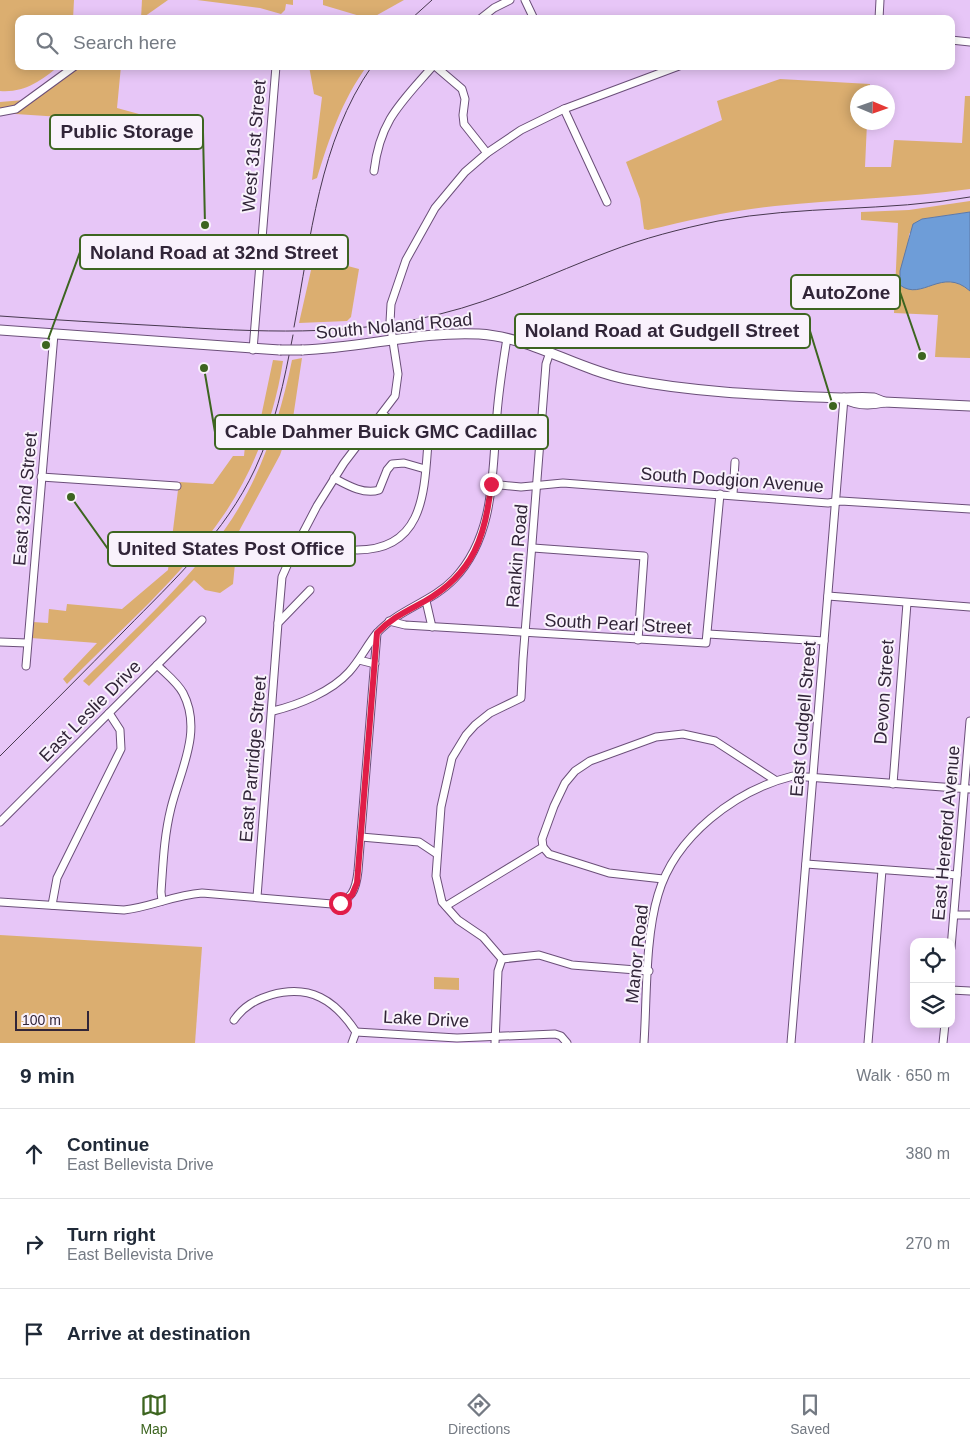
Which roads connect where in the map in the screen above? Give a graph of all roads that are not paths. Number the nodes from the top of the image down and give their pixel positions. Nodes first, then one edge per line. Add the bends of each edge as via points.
1 (510, 0) edge
2 (525, 0) edge
3 (880, 0) edge
4 (485, 15) edge
5 (532, 15) edge
6 (879, 15) edge
7 (955, 40) edge
8 (970, 42) edge
9 (69, 70) edge
10 (276, 70) edge
11 (430, 70) edge
12 (439, 70) edge
13 (668, 70) edge
14 (564, 109) junction
15 (0, 112) edge
16 (487, 153) junction
17 (374, 171) dead end
18 (607, 202) dead end
19 (0, 330) edge
20 (54, 334) junction
21 (507, 338) junction
22 (393, 341) junction
23 (252, 350) junction
24 (550, 352) junction
25 (844, 398) junction
26 (970, 406) edge
27 (382, 414) junction
28 (429, 430) junction
29 (495, 436) junction
30 (735, 462) dead end
31 (425, 469) junction
32 (41, 477) junction
33 (334, 478) junction
34 (491, 484) junction
35 (538, 485) junction
36 (177, 486) dead end
37 (720, 494) junction
38 (733, 494) junction
39 (836, 502) junction
40 (970, 509) edge
41 (533, 548) junction
42 (357, 550) dead end
43 (310, 590) dead end
44 (828, 596) junction
45 (426, 601) junction
46 (907, 603) junction
47 (970, 607) edge
48 (202, 620) dead end
49 (389, 622) junction
50 (278, 623) junction
51 (432, 627) junction
52 (377, 633) junction
53 (525, 633) junction
54 (708, 634) junction
55 (638, 640) junction
56 (824, 641) junction
57 (0, 642) edge
58 (27, 643) junction
59 (358, 660) junction
60 (375, 664) junction
61 (157, 665) junction
62 (26, 666) dead end
63 (273, 711) junction
64 (109, 713) junction
65 (970, 722) edge
66 (813, 776) junction
67 (775, 780) junction
68 (892, 784) junction
69 (967, 789) edge
70 (0, 822) edge
71 (361, 837) junction
72 (542, 847) junction
73 (437, 854) junction
74 (806, 864) junction
75 (882, 870) junction
76 (957, 875) junction
77 (664, 879) junction
78 (257, 897) junction
79 (162, 901) junction
80 (0, 902) edge
81 (52, 905) junction
82 (446, 906) junction
83 (954, 915) junction
84 (970, 916) edge
85 (952, 938) edge
86 (502, 959) junction
87 (649, 971) junction
88 (955, 990) edge
89 (970, 991) edge
90 (234, 1020) dead end
91 (945, 1028) edge
92 (356, 1032) junction
93 (495, 1040) edge
94 (352, 1043) edge
95 (567, 1043) edge
96 (644, 1043) edge
97 (791, 1043) edge
98 (868, 1043) edge
99 (943, 1043) edge

1 - 4 street
2 - 5 street
3 - 6 street
7 - 8 street
9 - 15 street via 16,109
10 - 23 street, West 31st Street
11 - 17 street via 383,130
12 - 16 street via 462,89 464,124
13 - 14 street, East Partridge Street
14 - 16 street, East Partridge Street via 521,130
14 - 18 street
16 - 22 street, East Partridge Street via 448,191 409,252 390,313
19 - 20 main road, South Noland Road
20 - 23 main road, South Noland Road
20 - 32 street, East 32nd Street
21 - 22 main road, South Noland Road via 455,333
21 - 24 main road, South Noland Road
21 - 29 street
22 - 23 main road, South Noland Road, bridge via 339,349
22 - 27 street, East Partridge Street via 397,390
24 - 25 main road, South Noland Road via 616,377 653,384
24 - 35 street, Rankin Road via 546,364
25 - 26 main road, South Noland Road via 871,404
25 - 39 street, East Gudgell Street
27 - 28 street via 398,426
27 - 33 street, East Partridge Street
28 - 29 street
28 - 31 street
29 - 34 street
30 - 38 street
31 - 33 street via 404,463 392,464 379,490 373,492
31 - 42 street via 420,509 407,530 374,549
32 - 36 street
32 - 58 street, East 32nd Street
33 - 50 street, East Partridge Street via 288,562 280,589
34 - 35 street, South Dodgion Avenue
34 - 45 street via 489,508 476,551 454,579
35 - 37 street, South Dodgion Avenue via 563,483
35 - 41 street, Rankin Road
37 - 38 street, South Dodgion Avenue
37 - 54 street
38 - 39 street, South Dodgion Avenue
39 - 40 street, South Dodgion Avenue
39 - 44 street, East Gudgell Street
41 - 53 street, Rankin Road
41 - 55 street via 644,556
43 - 50 street
44 - 46 street
44 - 56 street, East Gudgell Street
45 - 49 street
45 - 51 street
46 - 47 street
46 - 68 street, Devon Street
48 - 61 street, East Leslie Drive
49 - 51 street, South Pearl Street
49 - 52 street
50 - 63 street, East Partridge Street
51 - 53 street, South Pearl Street
52 - 59 street
52 - 60 street
53 - 55 street, South Pearl Street
53 - 73 street, Rankin Road via 525,699 490,713 467,733 452,758 441,807
54 - 55 street, South Pearl Street via 708,641 704,643
54 - 56 street, South Pearl Street
56 - 66 street, East Gudgell Street
57 - 58 street
58 - 62 street, East 32nd Street
59 - 60 street
59 - 63 street via 348,674 331,686 295,706
60 - 71 street
61 - 64 street, East Leslie Drive
61 - 79 street via 183,694 192,726 189,749 165,836
63 - 78 street, East Partridge Street
64 - 70 street, East Leslie Drive
64 - 81 street via 120,730 121,748 57,878
65 - 69 street, East Hereford Avenue
66 - 67 street, Manor Road
66 - 68 street, Manor Road
66 - 74 street, East Gudgell Street
67 - 72 street via 715,741 684,734 656,737 590,761 575,770 554,806
67 - 77 street, Manor Road via 711,817 684,848
68 - 69 street, Manor Road
69 - 76 street, East Hereford Avenue
71 - 73 street via 419,842
71 - 78 street via 357,883 346,901 332,904
72 - 77 street via 549,854 609,873
72 - 82 street
73 - 82 street, Rankin Road via 437,886
74 - 75 street
74 - 97 street, East Gudgell Street
75 - 76 street
75 - 98 street
76 - 83 street, East Hereford Avenue
77 - 87 street, Manor Road via 655,908
78 - 79 street via 202,893 181,894
79 - 81 street via 124,910
80 - 81 street
82 - 86 street via 458,920 483,937
83 - 84 street
83 - 85 street, East Hereford Avenue
86 - 87 street via 539,955 572,966
86 - 93 street via 498,971
87 - 96 street, Manor Road
88 - 89 street
90 - 92 street via 242,1008 258,998 294,991 313,994 334,1005
91 - 99 street
92 - 93 street, Lake Drive
92 - 94 street
93 - 95 street, Lake Drive via 556,1034

